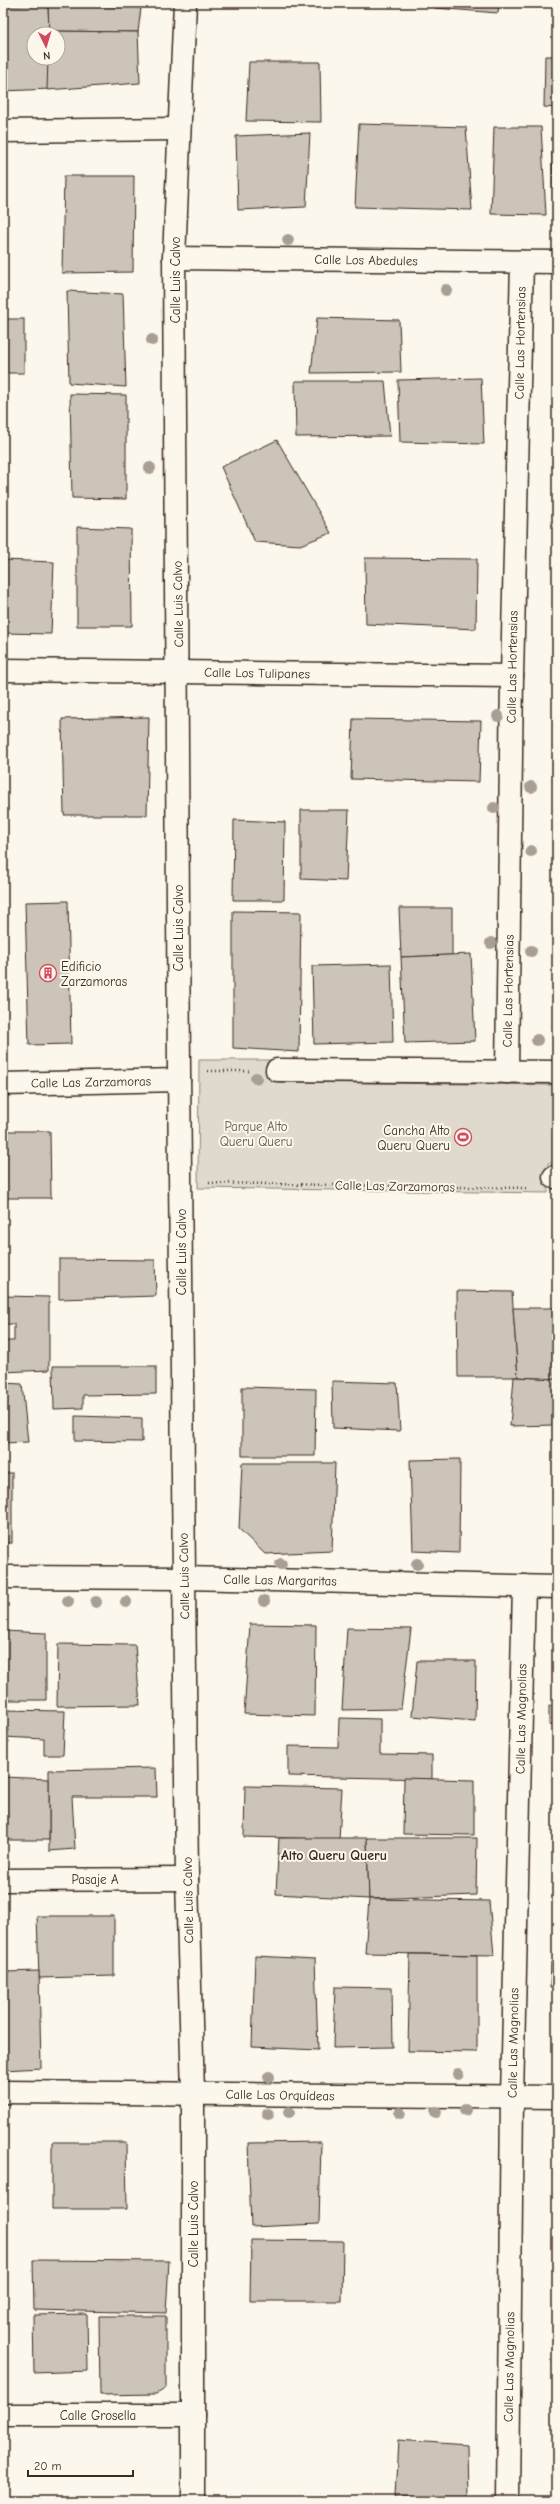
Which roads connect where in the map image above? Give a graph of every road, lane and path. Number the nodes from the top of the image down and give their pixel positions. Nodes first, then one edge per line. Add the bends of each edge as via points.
1 (185, 3) edge
2 (178, 129) junction
3 (3, 131) edge
4 (174, 258) junction
5 (522, 262) junction
6 (557, 262) edge
7 (3, 670) edge
8 (178, 672) junction
9 (512, 676) junction
10 (277, 1070) dead end
11 (506, 1072) junction
12 (557, 1072) edge
13 (179, 1080) junction
14 (3, 1084) edge
15 (555, 1177) edge
16 (225, 1184) dead end
17 (3, 1577) edge
18 (184, 1578) junction
19 (524, 1586) junction
20 (557, 1587) edge
21 (187, 1879) junction
22 (3, 1880) edge
23 (3, 2092) edge
24 (193, 2094) junction
25 (512, 2097) junction
26 (557, 2097) edge
27 (3, 2415) edge
28 (193, 2415) junction
29 (193, 2501) edge
30 (508, 2501) edge

1 - 2 street, Calle Luis Calvo
2 - 3 street
2 - 4 street, Calle Luis Calvo
4 - 5 street, Calle Los Abedules
4 - 8 street, Calle Luis Calvo
5 - 6 street, Calle Los Abedules
5 - 9 street, Calle Las Hortensias
7 - 8 street, Calle Los Tulipanes
8 - 9 street, Calle Los Tulipanes
8 - 13 street, Calle Luis Calvo
9 - 11 street, Calle Las Hortensias
10 - 11 street
11 - 12 street
13 - 14 street, Calle Las Zarzamoras
13 - 18 street, Calle Luis Calvo
15 - 16 path, Calle Las Zarzamoras via 548,1188
17 - 18 street, Calle Las Margaritas
18 - 19 street, Calle Las Margaritas
18 - 21 street, Calle Luis Calvo
19 - 20 street, Calle Las Margaritas
19 - 25 street, Calle Las Magnolias
21 - 22 street, Pasaje A
21 - 24 street, Calle Luis Calvo
23 - 24 street, Calle Las Orquídeas
24 - 25 street, Calle Las Orquídeas
24 - 28 street, Calle Luis Calvo
25 - 26 street, Calle Las Orquídeas
25 - 30 street, Calle Las Magnolias
27 - 28 street, Calle Grosella
28 - 29 street, Calle Luis Calvo

